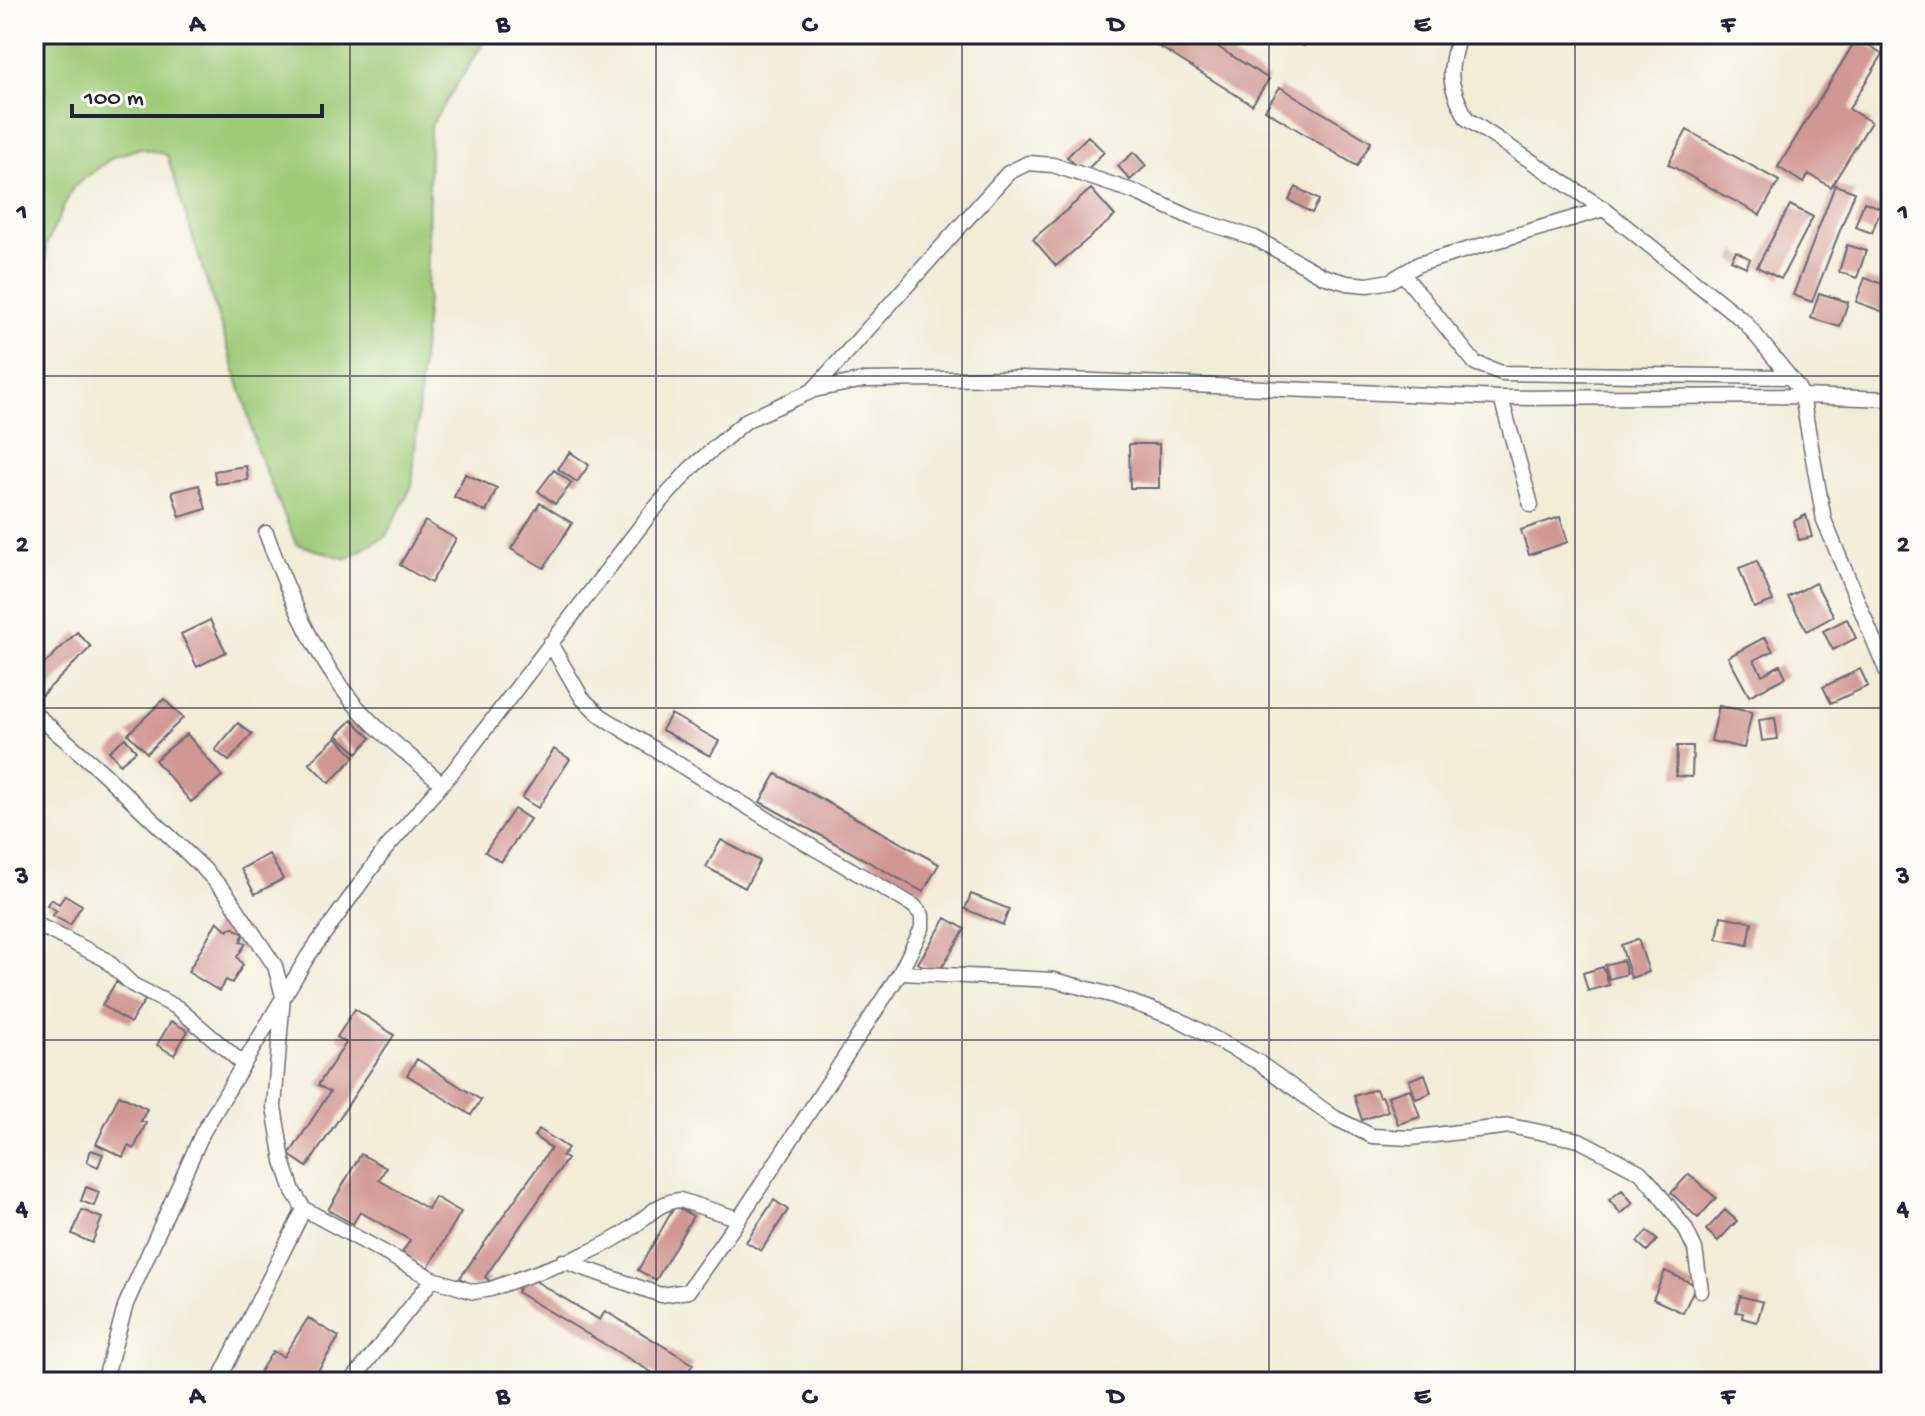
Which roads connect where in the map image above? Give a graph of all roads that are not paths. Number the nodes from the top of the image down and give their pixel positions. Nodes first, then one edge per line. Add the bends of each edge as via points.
1 (1459, 34) edge
2 (1604, 209) junction
3 (1403, 274) junction
4 (1789, 377) junction
5 (814, 390) junction
6 (1802, 396) junction
7 (1501, 398) junction
8 (1891, 399) edge
9 (1531, 505) dead end
10 (266, 533) dead end
11 (550, 643) junction
12 (1891, 682) edge
13 (34, 713) edge
14 (442, 784) junction
15 (34, 923) edge
16 (900, 973) junction
17 (283, 996) junction
18 (243, 1064) junction
19 (304, 1209) junction
20 (739, 1219) junction
21 (563, 1261) junction
22 (433, 1279) junction
23 (1701, 1291) dead end
24 (104, 1382) edge
25 (218, 1382) edge
26 (351, 1382) edge

1 - 2 street via 1449,68 1454,95 1467,119
2 - 3 street via 1419,264
2 - 4 street via 1745,322
3 - 4 street via 1475,363 1502,373
3 - 5 street via 1368,285 1323,276 1271,245 1135,192 1053,165 1028,163 1008,173
4 - 6 street
5 - 7 street via 865,380 1022,378
5 - 11 street via 747,420 691,468
6 - 7 street
6 - 8 street
6 - 12 street via 1824,520
7 - 9 street
10 - 14 street via 285,585 333,675 354,704
11 - 14 street
11 - 16 street via 582,698 601,716 914,906 922,915 922,928
13 - 17 street via 227,894 275,966
14 - 17 street via 384,851
15 - 18 street via 105,959 133,985 178,1008
16 - 20 street
16 - 23 street via 1054,980 1111,995 1178,1019 1258,1062 1335,1118 1372,1136 1410,1138 1510,1126 1579,1140 1640,1172 1652,1185 1695,1249
17 - 18 street
17 - 19 street via 274,1107 283,1161
18 - 24 street via 203,1132 126,1304
19 - 22 street
19 - 25 street
20 - 21 street via 670,1201 595,1249
20 - 21 street via 688,1291 675,1295 661,1295
21 - 22 street via 474,1292
22 - 26 street

